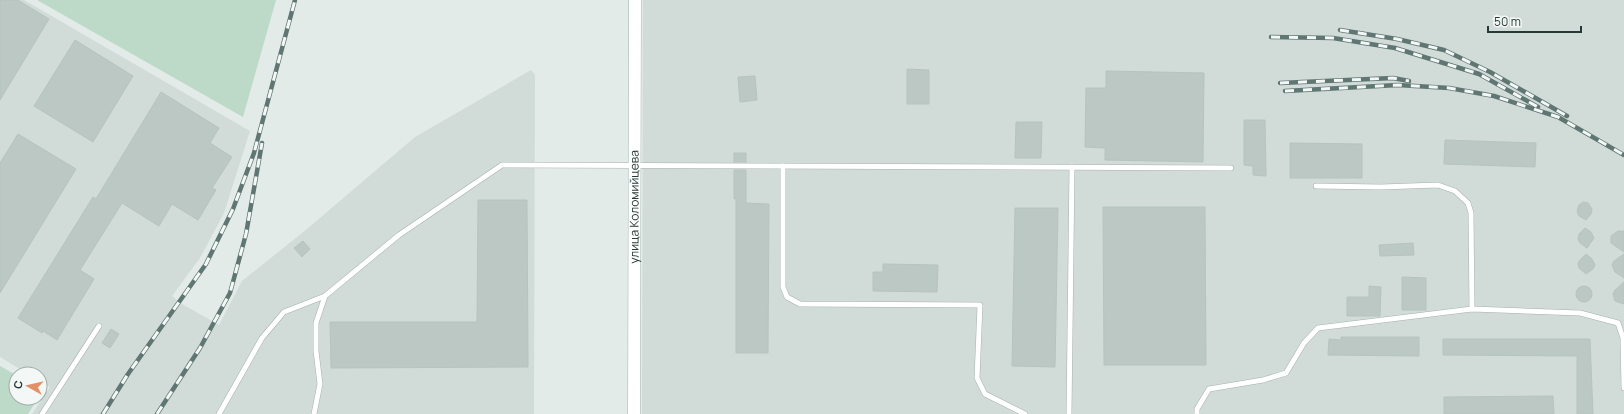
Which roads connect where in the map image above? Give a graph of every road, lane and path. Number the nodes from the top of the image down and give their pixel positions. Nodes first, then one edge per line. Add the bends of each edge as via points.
1 (635, 0) edge
2 (635, 166) junction
3 (783, 166) junction
4 (1072, 167) junction
5 (1231, 168) dead end
6 (1316, 186) dead end
7 (325, 296) junction
8 (1472, 309) junction
9 (99, 326) dead end
10 (1624, 388) edge
11 (42, 414) edge
12 (219, 414) edge
13 (314, 414) edge
14 (634, 414) edge
15 (1025, 414) edge
16 (1069, 414) edge
17 (1197, 414) edge

1 - 2 street, улица Коломийцева
2 - 3 lane
2 - 7 lane via 502,165 399,235
2 - 14 street, улица Коломийцева
3 - 4 lane
3 - 15 lane via 783,287 787,297 800,304 980,305 977,378 985,394
4 - 5 lane
4 - 16 lane
6 - 8 lane via 1438,185 1455,191 1468,203 1471,213
7 - 12 lane via 284,312 262,338
7 - 13 lane via 316,323 320,384
8 - 10 lane via 1580,313 1618,323 1623,338
8 - 17 lane via 1318,328 1304,343 1286,373 1263,380 1209,389 1197,409
9 - 11 lane

